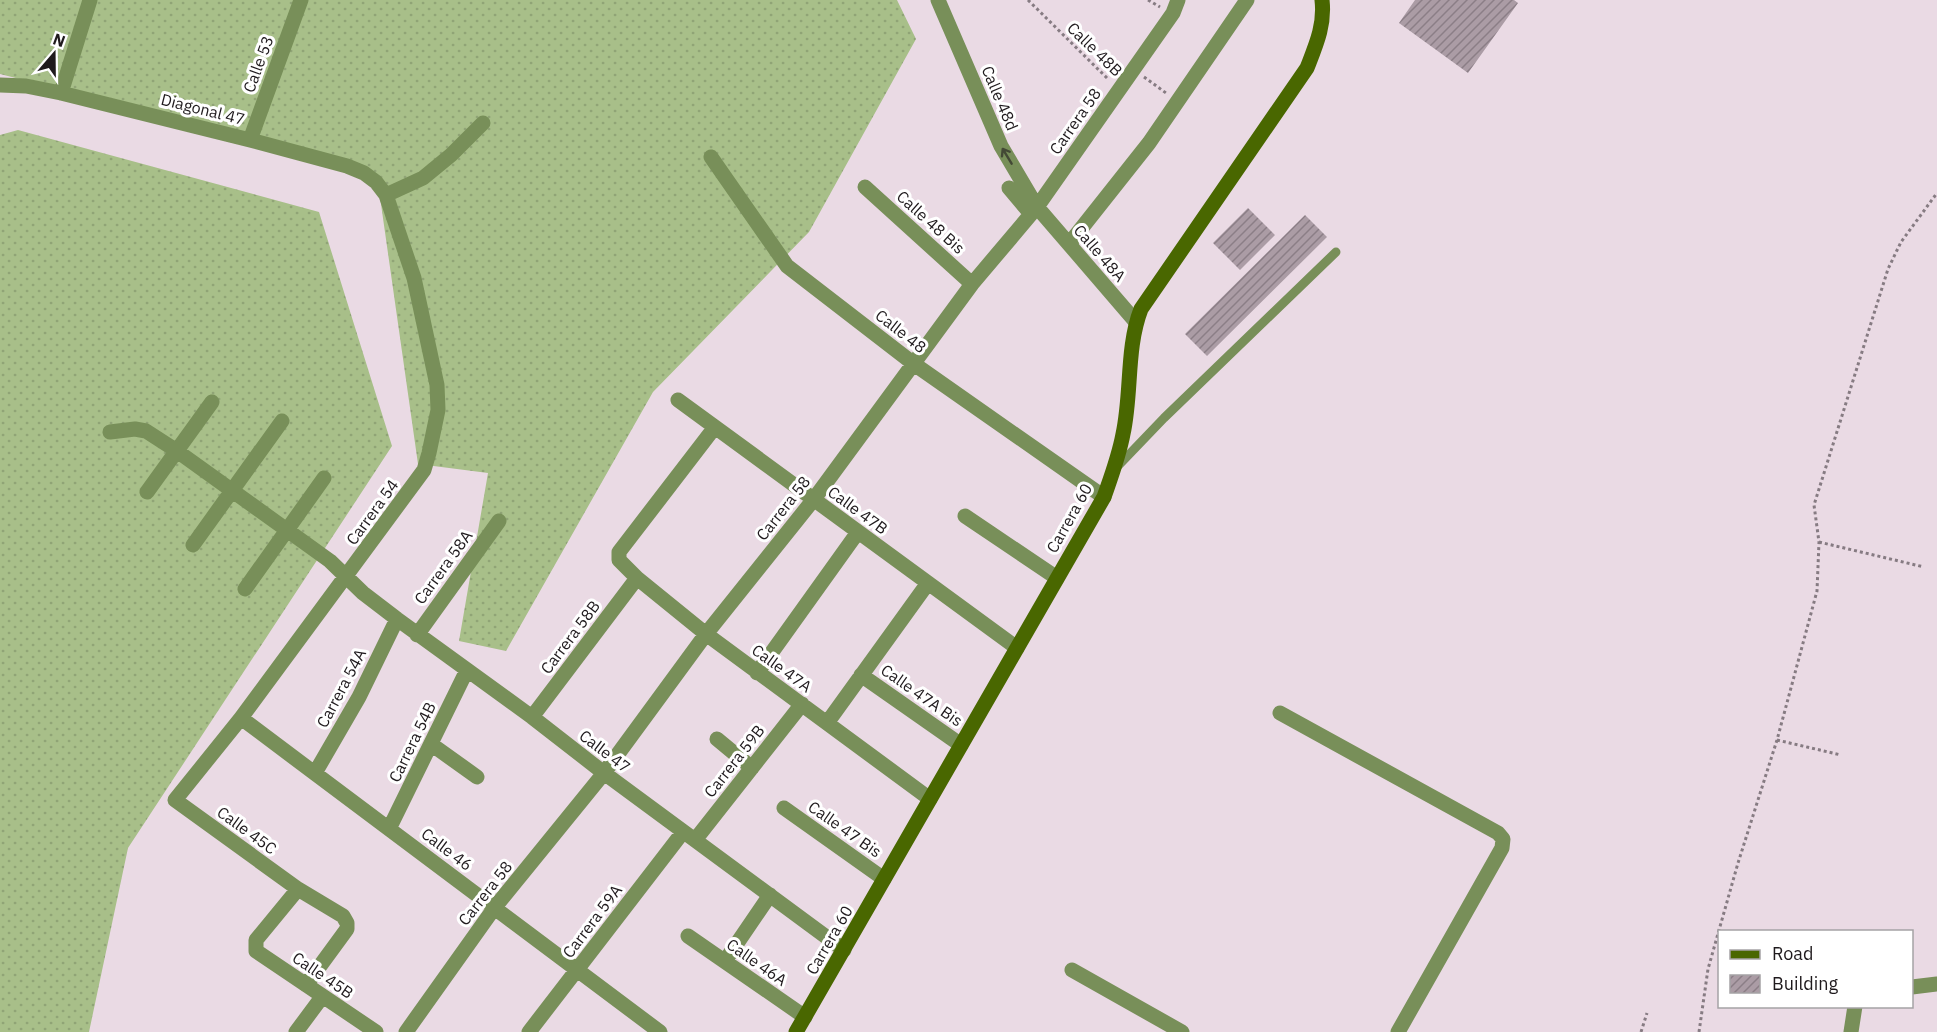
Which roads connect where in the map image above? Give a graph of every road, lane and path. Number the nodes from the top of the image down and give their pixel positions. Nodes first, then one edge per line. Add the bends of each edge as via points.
1 (90, 0) edge
2 (301, 0) edge
3 (938, 0) edge
4 (1028, 0) edge
5 (1178, 0) edge
6 (1247, 0) edge
7 (1323, 5) edge
8 (1133, 69) junction
9 (0, 85) edge
10 (1119, 90) junction
11 (61, 93) junction
12 (1177, 102) junction
13 (483, 123) dead end
14 (250, 140) junction
15 (711, 157) dead end
16 (866, 187) dead end
17 (1009, 188) dead end
18 (1937, 193) edge
19 (386, 195) junction
20 (1034, 210) junction
21 (1069, 244) junction
22 (1336, 252) dead end
23 (972, 284) junction
24 (1136, 322) junction
25 (914, 364) junction
26 (678, 400) dead end
27 (212, 402) dead end
28 (282, 421) dead end
29 (715, 427) junction
30 (110, 432) dead end
31 (177, 451) junction
32 (1114, 470) junction
33 (324, 478) dead end
34 (232, 491) junction
35 (147, 492) dead end
36 (1104, 497) junction
37 (814, 499) junction
38 (965, 516) dead end
39 (499, 520) dead end
40 (286, 529) junction
41 (858, 532) junction
42 (1819, 542) junction
43 (193, 545) dead end
44 (1924, 567) dead end
45 (347, 577) junction
46 (637, 578) junction
47 (1056, 578) junction
48 (928, 583) junction
49 (245, 589) dead end
50 (397, 620) junction
51 (417, 634) junction
52 (706, 634) junction
53 (1017, 648) junction
54 (467, 670) junction
55 (757, 673) junction
56 (861, 675) junction
57 (802, 704) junction
58 (1280, 713) dead end
59 (532, 717) junction
60 (241, 718) junction
61 (827, 723) junction
62 (717, 738) dead end
63 (1777, 740) junction
64 (431, 744) junction
65 (961, 745) junction
66 (1841, 755) dead end
67 (752, 768) junction
68 (315, 773) junction
69 (604, 773) junction
70 (477, 777) dead end
71 (930, 799) junction
72 (175, 800) joint
73 (784, 808) dead end
74 (389, 829) junction
75 (689, 836) junction
76 (884, 879) junction
77 (298, 889) junction
78 (770, 895) junction
79 (495, 908) junction
80 (1719, 930) edge
81 (1718, 934) edge
82 (688, 936) dead end
83 (844, 950) junction
84 (725, 962) junction
85 (1072, 970) dead end
86 (577, 971) junction
87 (1937, 984) edge
88 (306, 985) junction
89 (1913, 987) edge
90 (322, 997) junction
91 (1855, 1008) edge
92 (1647, 1013) dead end
93 (805, 1017) junction
94 (296, 1032) edge
95 (376, 1032) edge
96 (406, 1032) edge
97 (529, 1032) edge
98 (660, 1032) edge
99 (796, 1032) edge
100 (1182, 1032) edge
101 (1398, 1032) edge
102 (1641, 1032) edge
103 (1699, 1032) edge
104 (1851, 1032) edge

1 - 11 street
2 - 14 street, Calle 53
20 -> 3 street, Calle 48d via 1001,146
4 - 10 path, Calle 48B
5 - 8 street, Carrera 58
6 - 12 street
7 - 24 street, Carrera 60 via 1321,33 1307,68 1141,309
8 - 10 street, Carrera 58
8 - 12 path, Calle 48B
9 - 11 street, Diagonal 47
10 - 20 street, Carrera 58
11 - 14 street, Diagonal 47
12 - 21 street
13 - 19 street via 423,178
14 - 19 street, Diagonal 47 via 347,166 376,182
15 - 25 street, Calle 48 via 787,266
16 - 23 street, Calle 48 Bis
17 - 20 street
18 - 42 path via 1900,242 1888,269 1815,506
19 - 45 street, Carrera 54 via 414,278 437,385 438,410 424,470
20 - 21 street, Calle 48A
20 - 23 street, Carrera 58
21 - 24 street, Calle 48A
22 - 32 lane
23 - 25 street, Carrera 58
24 - 32 street, Carrera 60 via 1124,433
25 - 36 street, Calle 48
25 - 37 street, Carrera 58
26 - 29 street, Calle 47B
27 - 31 street
28 - 34 street
29 - 37 street, Calle 47B
29 - 46 street, Calle 47A via 619,552 619,560
30 - 31 street, Calle 47 via 146,431
31 - 34 street, Calle 47
31 - 35 street
32 - 36 street, Carrera 60
33 - 40 street
34 - 40 street, Calle 47
34 - 43 street
36 - 47 street, Carrera 60
37 - 41 street, Calle 47B
37 - 52 street, Carrera 58
38 - 47 street
39 - 51 street, Carrera 58A
40 - 45 street, Calle 47
40 - 49 street
41 - 48 street, Calle 47B
41 - 55 street
42 - 44 path
42 - 63 path via 1817,591
45 - 50 street, Calle 47
45 - 60 street, Carrera 54
46 - 52 street, Calle 47A
46 - 59 street, Carrera 58B
47 - 53 street, Carrera 60
48 - 53 street, Calle 47B
48 - 56 street
50 - 51 street, Calle 47
50 - 68 street, Carrera 54A
51 - 54 street, Calle 47
52 - 55 street, Calle 47A
52 - 69 street, Carrera 58
53 - 65 street, Carrera 60
54 - 59 street, Calle 47
54 - 64 street, Carrera 54B
55 - 57 street, Calle 47A
56 - 61 street
56 - 65 street, Calle 47A Bis
57 - 61 street, Calle 47A
57 - 67 street, Carrera 59B
58 - 101 street via 1498,833 1503,840
59 - 69 street, Calle 47
60 - 68 street, Calle 46
60 - 72 street, Carrera 54
61 - 71 street, Calle 47A
62 - 67 street
63 - 66 path
63 - 80 path
64 - 70 street
64 - 74 street, Carrera 54B
65 - 71 street, Carrera 60
67 - 75 street, Carrera 59B
68 - 74 street, Calle 46
69 - 75 street, Calle 47
69 - 79 street, Carrera 58
71 - 76 street, Carrera 60
72 - 77 street, Calle 45C
73 - 76 street, Calle 47 Bis
74 - 79 street, Calle 46
75 - 78 street, Calle 47
75 - 86 street, Carrera 59A
76 - 83 street, Carrera 60
77 - 88 street, Calle 45C via 343,916 347,923 347,929
77 - 88 street, Calle 45B via 255,945 256,951
78 - 83 street, Calle 47
78 - 84 street
79 - 86 street, Calle 46
79 - 96 street, Carrera 58
81 - 103 path via 1708,969
82 - 84 street, Calle 46A
83 - 93 street, Carrera 60
84 - 93 street, Calle 46A
85 - 100 street
86 - 97 street, Carrera 59A
86 - 98 street, Calle 46
87 - 89 street
88 - 90 street, Calle 45B
90 - 94 street
90 - 95 street, Calle 45B
91 - 104 street
92 - 102 path
93 - 99 street, Carrera 60

